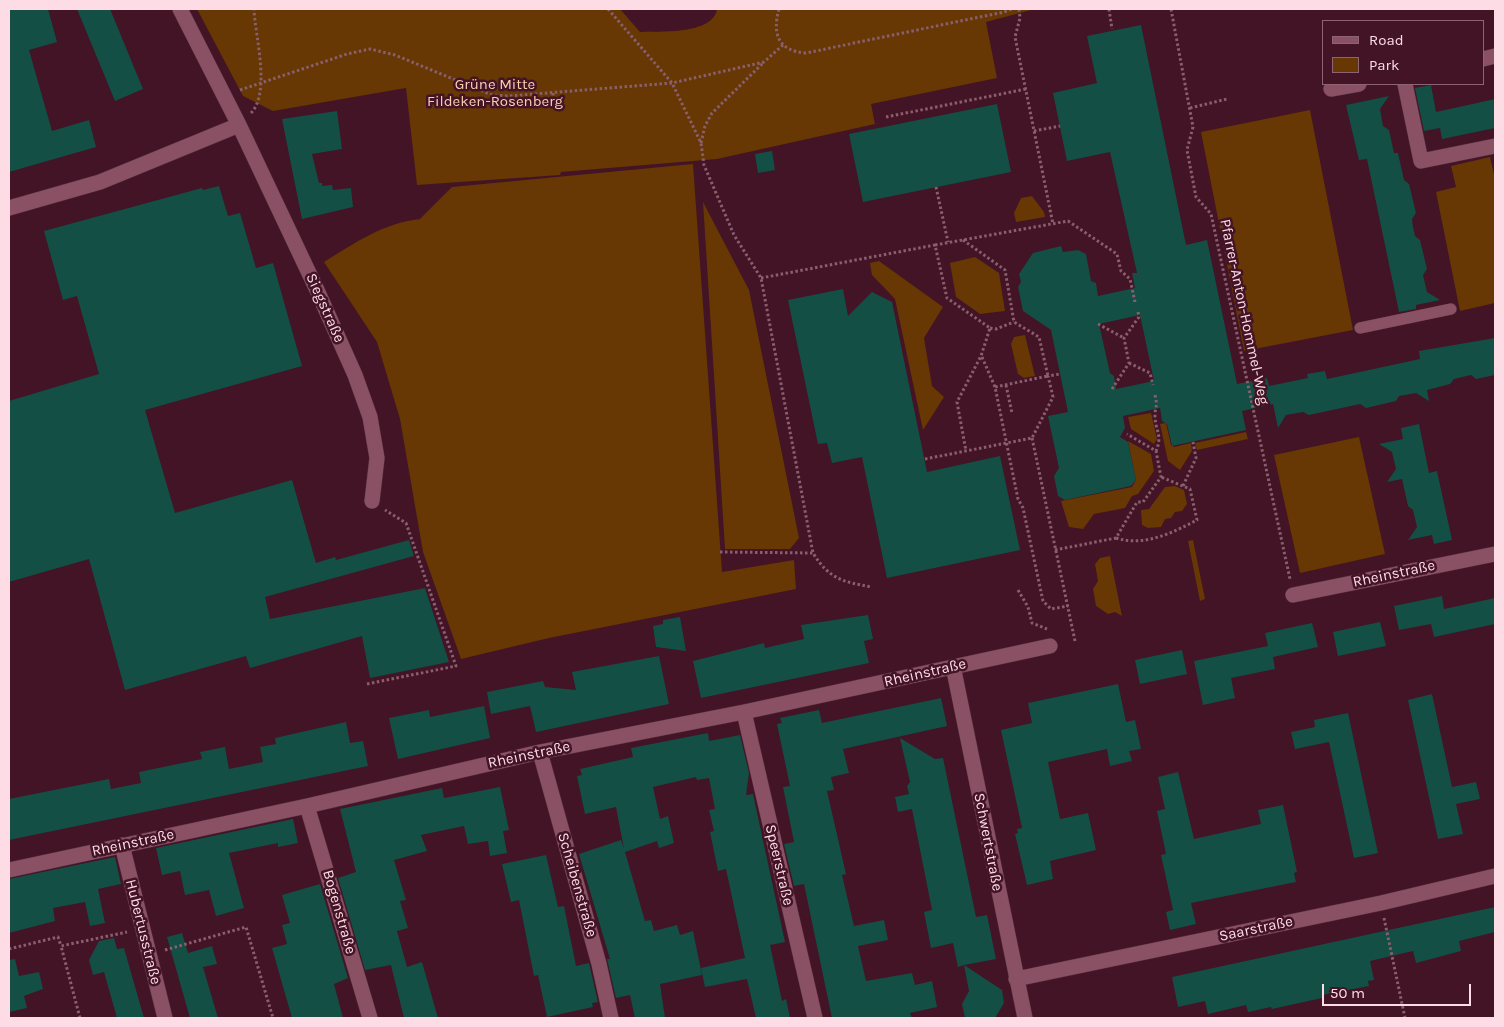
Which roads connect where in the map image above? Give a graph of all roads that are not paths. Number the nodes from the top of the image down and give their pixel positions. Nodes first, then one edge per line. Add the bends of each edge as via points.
1 (180, 9) edge
2 (1353, 85) edge
3 (1405, 85) edge
4 (1330, 89) dead end
5 (239, 125) junction
6 (1495, 146) edge
7 (9, 208) edge
8 (1452, 309) dead end
9 (1360, 328) dead end
10 (372, 501) road end
11 (1495, 554) edge
12 (1293, 595) road end
13 (1050, 646) dead end
14 (952, 666) junction
15 (744, 712) junction
16 (540, 752) junction
17 (307, 806) junction
18 (122, 845) junction
19 (9, 870) edge
20 (1495, 876) edge
21 (1016, 979) junction
22 (165, 1018) edge
23 (370, 1018) edge
24 (610, 1018) edge
25 (815, 1018) edge
26 (1025, 1018) edge

1 - 5 street, Siegstraße
2 - 4 street
3 - 6 street via 1421,161
5 - 7 street via 100,182
5 - 10 street, Siegstraße via 355,374 370,417 377,458
8 - 9 lane
11 - 12 street, Rheinstraße
13 - 14 street, Rheinstraße
14 - 15 street, Rheinstraße
14 - 21 street, Schwertstraße
15 - 16 street, Rheinstraße
15 - 25 street, Speerstraße
16 - 17 street, Rheinstraße
16 - 24 street, Scheibenstraße via 599,964
17 - 18 street, Rheinstraße
17 - 23 street, Bogenstraße
18 - 19 street, Rheinstraße
18 - 22 street, Hubertusstraße
20 - 21 street, Saarstraße
21 - 26 street, Schwertstraße

